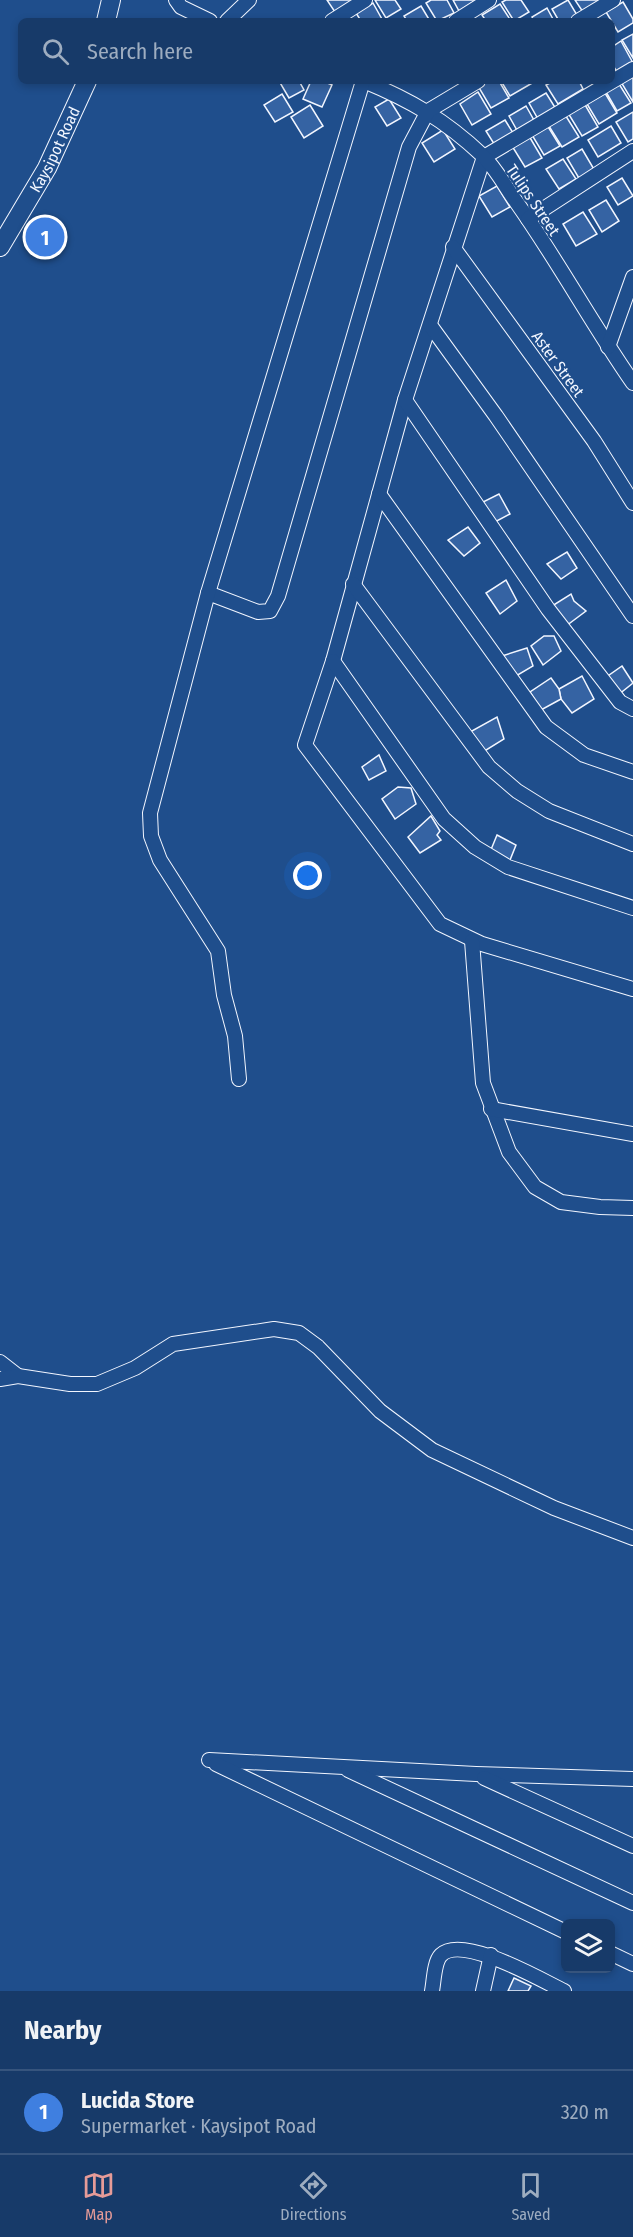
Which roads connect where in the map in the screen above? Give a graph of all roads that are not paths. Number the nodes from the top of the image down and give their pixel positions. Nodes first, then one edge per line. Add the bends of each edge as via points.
1 (111, 0) edge
2 (176, 0) edge
3 (249, 0) edge
4 (365, 0) edge
5 (489, 0) edge
6 (613, 0) edge
7 (107, 18) edge
8 (204, 18) edge
9 (230, 18) edge
10 (337, 18) edge
11 (461, 18) edge
12 (583, 18) edge
13 (633, 69) edge
14 (615, 80) edge
15 (86, 84) edge
16 (362, 84) edge
17 (371, 84) edge
18 (473, 84) edge
19 (608, 84) edge
20 (428, 111) junction
21 (633, 152) edge
22 (484, 157) junction
23 (528, 219) junction
24 (0, 247) edge
25 (453, 247) junction
26 (633, 277) edge
27 (430, 325) junction
28 (608, 347) junction
29 (633, 383) edge
30 (405, 400) junction
31 (379, 494) junction
32 (633, 503) edge
33 (353, 584) junction
34 (208, 593) junction
35 (633, 616) edge
36 (333, 662) junction
37 (633, 709) edge
38 (633, 772) edge
39 (633, 844) edge
40 (633, 908) edge
41 (472, 940) junction
42 (633, 989) edge
43 (239, 1079) dead end
44 (491, 1109) junction
45 (633, 1134) edge
46 (633, 1209) edge
47 (0, 1362) edge
48 (18, 1376) junction
49 (0, 1379) edge
50 (633, 1538) edge
51 (340, 1766) junction
52 (476, 1774) junction
53 (606, 1778) junction
54 (633, 1779) edge
55 (633, 1790) edge
56 (633, 1846) edge
57 (633, 1903) edge
58 (561, 1930) edge
59 (490, 1955) junction
60 (615, 1955) edge
61 (633, 1964) edge
62 (432, 1991) edge
63 (483, 1991) edge
64 (564, 1991) edge

1 - 7 street
2 - 8 street via 181,7
3 - 9 street
4 - 10 street
5 - 11 street
6 - 12 street
13 - 14 street
15 - 24 street, Kaysipot Road via 47,168
16 - 34 street
17 - 20 street, Tulips Street
18 - 20 street
19 - 22 street
20 - 22 street, Tulips Street
20 - 34 street via 409,147 278,596 270,611 258,612
21 - 23 street
22 - 23 street, Tulips Street
22 - 25 street
23 - 28 street, Tulips Street
25 - 27 street
25 - 32 street, Aster Street via 594,441
26 - 28 street
27 - 30 street
27 - 35 street
28 - 29 street, Tulips Street
30 - 31 street
30 - 37 street via 548,609 620,702
31 - 33 street
31 - 38 street via 546,726 584,755
33 - 36 street
33 - 39 street via 489,767 549,811
34 - 43 street via 150,825 160,860 218,951 235,1036
36 - 40 street via 444,819 475,847 508,867
36 - 41 street via 305,745 440,924
41 - 42 street
41 - 44 street via 483,1083
44 - 45 street
44 - 46 street via 509,1152 536,1187 561,1202
47 - 48 street
48 - 49 street
48 - 50 street via 97,1384 135,1368 173,1344 274,1329 299,1333 318,1347 380,1411 432,1450 554,1508
51 - 52 street
51 - 57 street
51 - 58 street via 209,1760
52 - 53 street
52 - 56 street
53 - 54 street
53 - 55 street
59 - 62 street via 445,1951 438,1958
59 - 63 street
59 - 64 street
60 - 61 street

